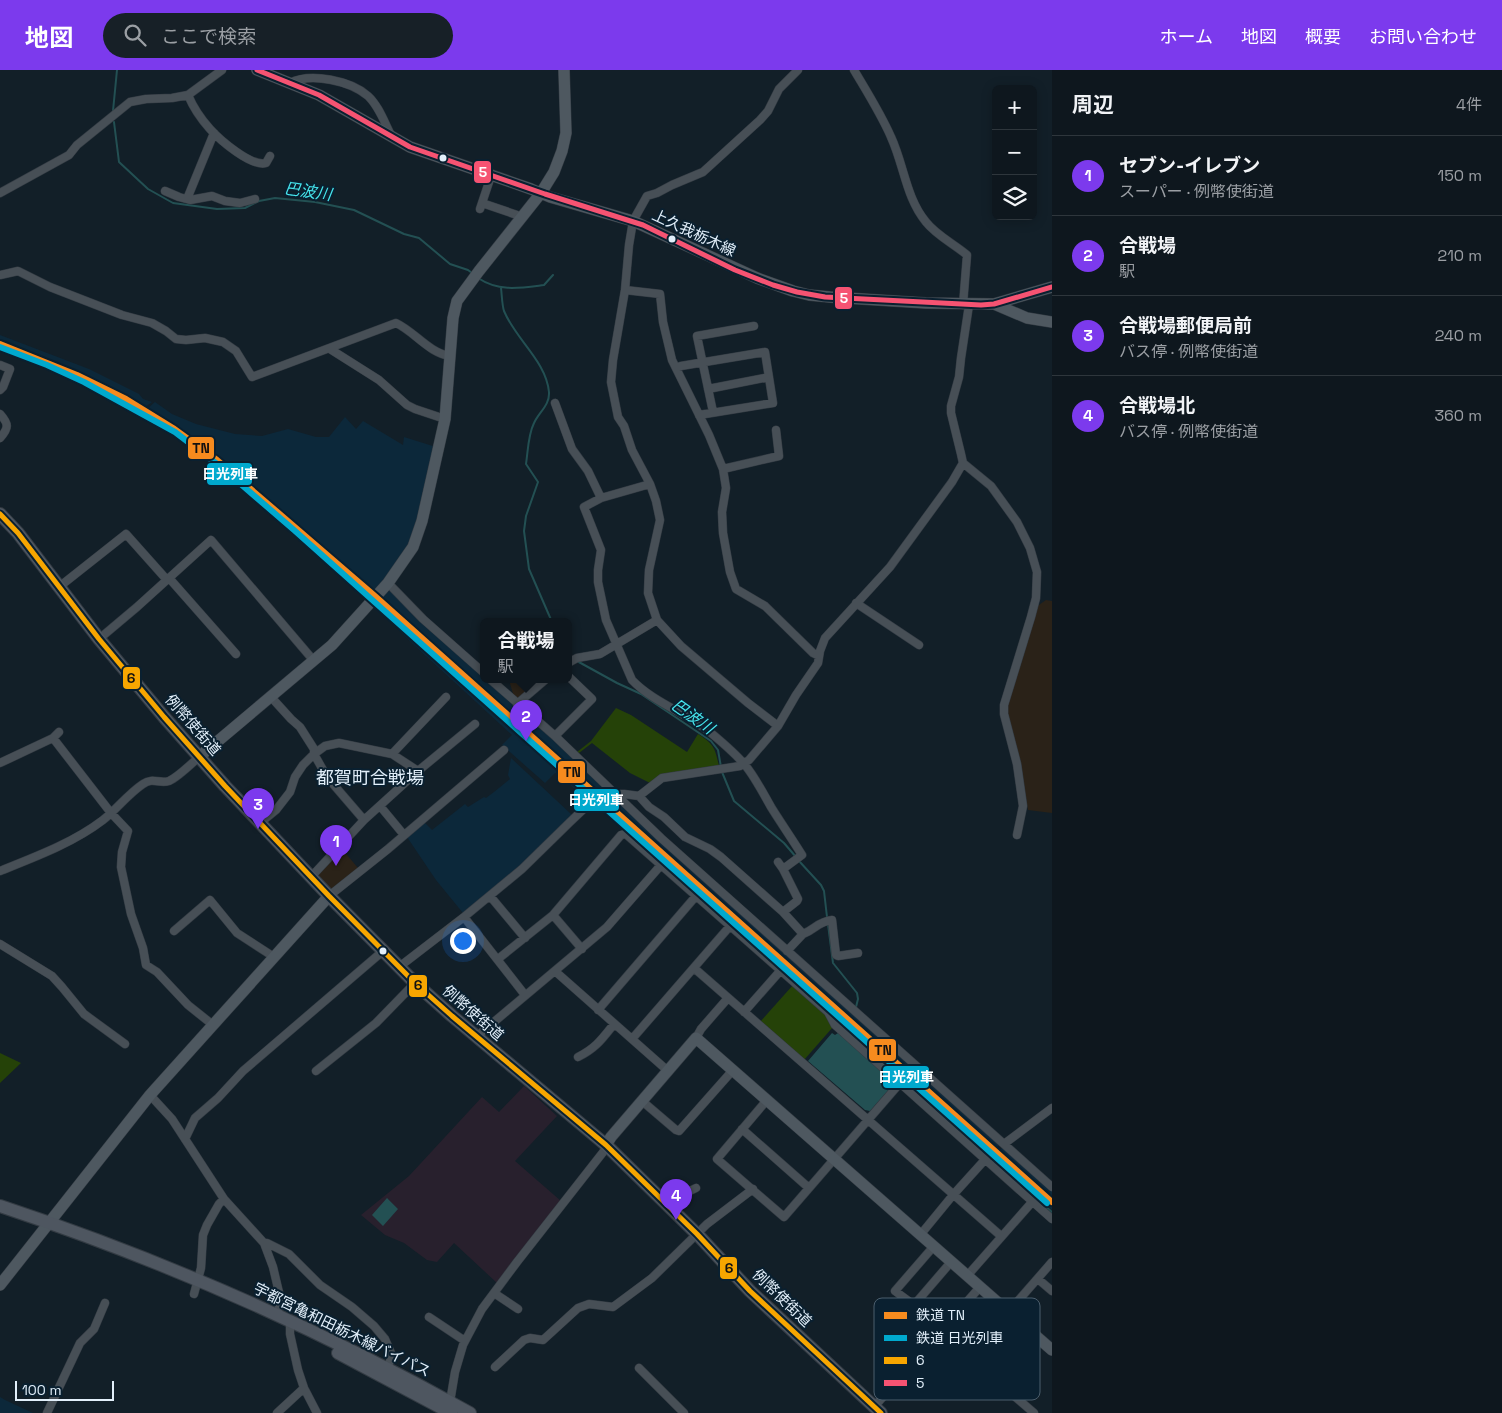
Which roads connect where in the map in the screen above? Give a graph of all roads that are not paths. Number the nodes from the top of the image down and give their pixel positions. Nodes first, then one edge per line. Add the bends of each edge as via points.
1 (222, 70) edge
2 (257, 70) edge
3 (564, 70) edge
4 (798, 70) edge
5 (854, 70) edge
6 (290, 83) junction
7 (188, 95) junction
8 (214, 133) junction
9 (392, 138) junction
10 (270, 156) dead end
11 (492, 176) junction
12 (165, 191) dead end
13 (0, 193) edge
14 (542, 193) junction
15 (187, 199) junction
16 (255, 199) dead end
17 (521, 218) junction
18 (633, 221) junction
19 (0, 275) edge
20 (1052, 287) edge
21 (625, 290) junction
22 (994, 304) junction
23 (966, 305) junction
24 (1052, 322) edge
25 (754, 326) dead end
26 (330, 349) junction
27 (450, 356) junction
28 (703, 362) junction
29 (0, 365) edge
30 (676, 368) junction
31 (769, 377) junction
32 (708, 389) junction
33 (0, 390) edge
34 (555, 402) dead end
35 (712, 412) junction
36 (0, 414) edge
37 (700, 415) junction
38 (445, 419) junction
39 (776, 430) dead end
40 (0, 438) edge
41 (963, 463) junction
42 (723, 470) junction
43 (650, 484) junction
44 (601, 498) junction
45 (0, 514) edge
46 (168, 579) junction
47 (388, 583) junction
48 (59, 587) junction
49 (856, 603) junction
50 (657, 620) junction
51 (99, 639) junction
52 (616, 645) junction
53 (919, 645) dead end
54 (236, 654) dead end
55 (819, 656) junction
56 (314, 661) junction
57 (572, 661) edge
58 (480, 669) edge
59 (572, 680) edge
60 (494, 683) edge
61 (542, 683) edge
62 (271, 697) junction
63 (446, 698) dead end
64 (517, 704) junction
65 (475, 724) dead end
66 (778, 726) junction
67 (555, 736) junction
68 (504, 750) dead end
69 (314, 754) junction
70 (392, 754) junction
71 (199, 758) junction
72 (0, 763) edge
73 (744, 764) junction
74 (418, 771) junction
75 (615, 794) junction
76 (639, 796) junction
77 (589, 804) dead end
78 (380, 806) junction
79 (111, 813) junction
80 (364, 820) junction
81 (260, 824) junction
82 (1017, 834) dead end
83 (404, 835) junction
84 (662, 865) junction
85 (0, 870) edge
86 (311, 877) junction
87 (329, 896) junction
88 (490, 896) junction
89 (696, 896) junction
90 (782, 912) junction
91 (552, 915) junction
92 (464, 917) junction
93 (730, 926) junction
94 (174, 931) dead end
95 (803, 934) junction
96 (525, 938) junction
97 (0, 944) edge
98 (582, 949) junction
99 (383, 951) junction
100 (786, 951) junction
101 (858, 952) dead end
102 (274, 957) junction
103 (498, 959) junction
104 (399, 968) junction
105 (694, 968) junction
106 (781, 970) junction
107 (556, 972) junction
108 (415, 983) junction
109 (525, 995) junction
110 (728, 998) junction
111 (598, 1010) junction
112 (744, 1012) junction
113 (614, 1024) junction
114 (213, 1025) junction
115 (476, 1037) junction
116 (696, 1038) junction
117 (632, 1039) junction
118 (125, 1044) dead end
119 (578, 1057) dead end
120 (733, 1070) junction
121 (316, 1071) dead end
122 (668, 1071) junction
123 (900, 1083) junction
124 (150, 1095) junction
125 (767, 1100) junction
126 (642, 1101) junction
127 (1052, 1108) edge
128 (868, 1120) junction
129 (742, 1129) junction
130 (185, 1139) junction
131 (1004, 1144) junction
132 (606, 1145) junction
133 (988, 1156) junction
134 (834, 1158) junction
135 (1052, 1187) edge
136 (696, 1188) dead end
137 (809, 1188) junction
138 (753, 1189) junction
139 (954, 1194) junction
140 (224, 1199) junction
141 (1032, 1202) junction
142 (665, 1203) junction
143 (0, 1206) edge
144 (1052, 1219) edge
145 (49, 1222) junction
146 (697, 1234) junction
147 (921, 1234) junction
148 (1001, 1236) junction
149 (264, 1243) junction
150 (934, 1246) junction
151 (951, 1262) junction
152 (1052, 1262) edge
153 (967, 1276) junction
154 (1038, 1279) junction
155 (199, 1280) junction
156 (0, 1285) edge
157 (980, 1287) junction
158 (1052, 1291) edge
159 (494, 1293) junction
160 (194, 1294) dead end
161 (905, 1298) edge
162 (920, 1298) edge
163 (971, 1298) edge
164 (993, 1298) edge
165 (1021, 1298) edge
166 (105, 1303) dead end
167 (518, 1309) dead end
168 (277, 1314) junction
169 (428, 1317) dead end
170 (289, 1324) junction
171 (1040, 1339) edge
172 (465, 1341) junction
173 (1052, 1350) edge
174 (387, 1368) junction
175 (495, 1368) dead end
176 (639, 1368) dead end
177 (304, 1388) junction
178 (885, 1400) edge
179 (1019, 1400) edge
180 (449, 1410) edge
181 (877, 1410) edge
182 (47, 1413) edge
183 (277, 1413) edge
184 (317, 1413) edge
185 (470, 1413) edge
186 (684, 1413) edge
187 (1034, 1413) edge

1 - 7 street
2 - 6 street, 上久我栃木線
3 - 14 street via 565,142
4 - 18 street via 779,89 768,111 722,155 703,172 647,196
5 - 23 street via 892,137 914,205 929,226 968,255
6 - 9 street, 上久我栃木線 via 330,101
6 - 9 street via 308,78 338,81 352,87 375,104
7 - 8 street
7 - 13 street via 130,102 77,145 70,155
8 - 10 street via 252,161 263,164
8 - 15 street
9 - 11 street, 上久我栃木線
11 - 14 street, 上久我栃木線
11 - 17 street via 481,206
12 - 15 street
14 - 17 street
14 - 18 street, 上久我栃木線
15 - 16 street via 212,196 240,203
17 - 27 street via 458,301 453,318
18 - 21 street
18 - 23 street, 上久我栃木線 via 757,278 793,291 830,297
19 - 26 street via 18,271 122,315 152,323 176,339 205,338 223,342 236,351 252,377
20 - 22 street
21 - 30 street via 660,294 668,344
21 - 43 street via 611,382 618,417
22 - 23 street, 上久我栃木線
22 - 24 street, 上久我栃木線 via 1027,318
23 - 41 street via 958,383 951,406
25 - 28 street via 698,336
26 - 27 street via 396,322 430,347
26 - 38 street via 379,380 407,405
27 - 38 street
28 - 30 street
28 - 31 street via 765,352
28 - 32 street
29 - 33 street via 10,369
30 - 37 street
31 - 32 street
31 - 35 street via 773,403
32 - 35 street
34 - 44 street via 572,449 588,471
35 - 37 street
36 - 40 street via 7,426
37 - 42 street
38 - 47 street via 420,531 409,554
39 - 42 street via 779,456
41 - 49 street via 890,567
41 - 82 street via 991,486 1017,522 1037,572 1033,611 1004,706 1018,764 1023,806
42 - 55 street via 726,488 722,533 736,589 764,606
43 - 44 street
43 - 50 street via 660,520 649,570 648,594
44 - 52 street via 584,507 601,550 598,582 606,620
45 - 48 main road, 例幣使街道
46 - 48 street via 126,534
46 - 51 street
46 - 54 street
46 - 56 street via 211,540
47 - 56 street
47 - 58 street
48 - 51 main road, 例幣使街道
49 - 53 street
49 - 55 street via 824,638
50 - 52 street
50 - 66 street via 681,646
51 - 71 main road, 例幣使街道
52 - 57 street via 600,654
52 - 73 street via 632,680 640,688 709,731
55 - 66 street via 818,664
56 - 62 street
59 - 67 street via 592,699
60 - 64 street
61 - 64 street
62 - 69 street via 300,727
62 - 71 street
63 - 70 street
64 - 67 street
65 - 74 street
66 - 73 street
67 - 75 street
68 - 83 street
69 - 70 street via 325,746 339,743
69 - 80 street via 327,777
69 - 81 street via 303,764 290,792
70 - 74 street
71 - 79 street via 171,780 144,783
71 - 81 main road, 例幣使街道
72 - 79 street via 56,735
73 - 76 street via 662,778
73 - 90 street via 802,855 781,866 798,898
74 - 78 street
75 - 76 street
75 - 100 street
76 - 90 street via 685,837 721,857
77 - 88 street
78 - 80 street
78 - 83 street
79 - 85 street via 67,842
79 - 114 street via 128,831 121,868 146,965
80 - 86 street
81 - 86 main road, 例幣使街道
83 - 87 street
84 - 89 street
84 - 91 street via 630,836 623,834
84 - 98 street via 607,927
86 - 87 main road, 例幣使街道
87 - 99 main road, 例幣使街道
87 - 102 street
88 - 92 street
88 - 96 street
89 - 93 street
89 - 111 street
90 - 95 street
91 - 96 street
91 - 98 street
92 - 103 street
92 - 104 street
93 - 105 street
93 - 106 street
94 - 102 street via 210,900 237,933
95 - 100 street
95 - 101 street via 824,921 832,920 836,955
96 - 103 street
97 - 118 street via 52,976 84,1014
98 - 107 street
99 - 104 main road, 例幣使街道
99 - 130 street via 243,1071 196,1118
100 - 131 street
102 - 114 street
103 - 109 street
104 - 108 main road, 例幣使街道
105 - 110 street
105 - 117 street
106 - 112 street
106 - 123 street
107 - 109 street
107 - 111 street
108 - 115 main road, 例幣使街道
108 - 121 street via 376,1023
109 - 115 street
110 - 112 street
110 - 116 street
111 - 113 street
112 - 128 street
113 - 117 street
113 - 119 street via 591,1051
114 - 124 street
115 - 132 main road, 例幣使街道
116 - 120 street
116 - 122 street
117 - 122 street
120 - 125 street
120 - 126 street via 679,1131
122 - 126 street
123 - 128 street
123 - 133 street
124 - 130 street
124 - 145 street
125 - 129 street
125 - 134 street
126 - 132 street
127 - 131 street
128 - 134 street
128 - 139 street
129 - 137 street
129 - 138 street via 717,1159
130 - 140 street
131 - 135 street
132 - 142 main road, 例幣使街道
132 - 159 street
133 - 139 street
133 - 141 street
134 - 137 street
134 - 147 street
136 - 142 street
137 - 138 street via 784,1217
138 - 146 street
139 - 147 street
139 - 148 street
140 - 149 street
140 - 155 street via 203,1235
141 - 144 street
141 - 148 street
142 - 146 main road, 例幣使街道
143 - 145 main road, 宇都宮亀和田栃木線バイパス
145 - 155 main road, 宇都宮亀和田栃木線バイパス
145 - 156 street
146 - 175 street via 652,1278 613,1307 590,1304 578,1308 544,1340 524,1340
146 - 181 main road, 例幣使街道 via 750,1290
147 - 150 street
148 - 153 street
149 - 168 street via 281,1302
149 - 174 street via 289,1254 320,1285 374,1326 391,1353
150 - 151 street
150 - 161 street via 896,1291
151 - 153 street
151 - 162 street
152 - 154 street
153 - 157 street
154 - 158 street
154 - 165 street
155 - 160 street
155 - 168 main road, 宇都宮亀和田栃木線バイパス
155 - 170 main road, 宇都宮亀和田栃木線バイパス via 243,1305
157 - 163 street
157 - 164 street
159 - 167 street
159 - 172 street
166 - 182 street via 94,1329 80,1343
168 - 170 main road, 宇都宮亀和田栃木線バイパス
169 - 172 street
170 - 174 main road, 宇都宮亀和田栃木線バイパス
170 - 177 street
170 - 180 main road, 宇都宮亀和田栃木線バイパス
171 - 173 street
172 - 180 street via 458,1359
174 - 180 main road, 宇都宮亀和田栃木線バイパス
176 - 186 street
177 - 183 street
177 - 184 street
178 - 181 street
179 - 187 street
180 - 185 main road, 宇都宮亀和田栃木線バイパス

